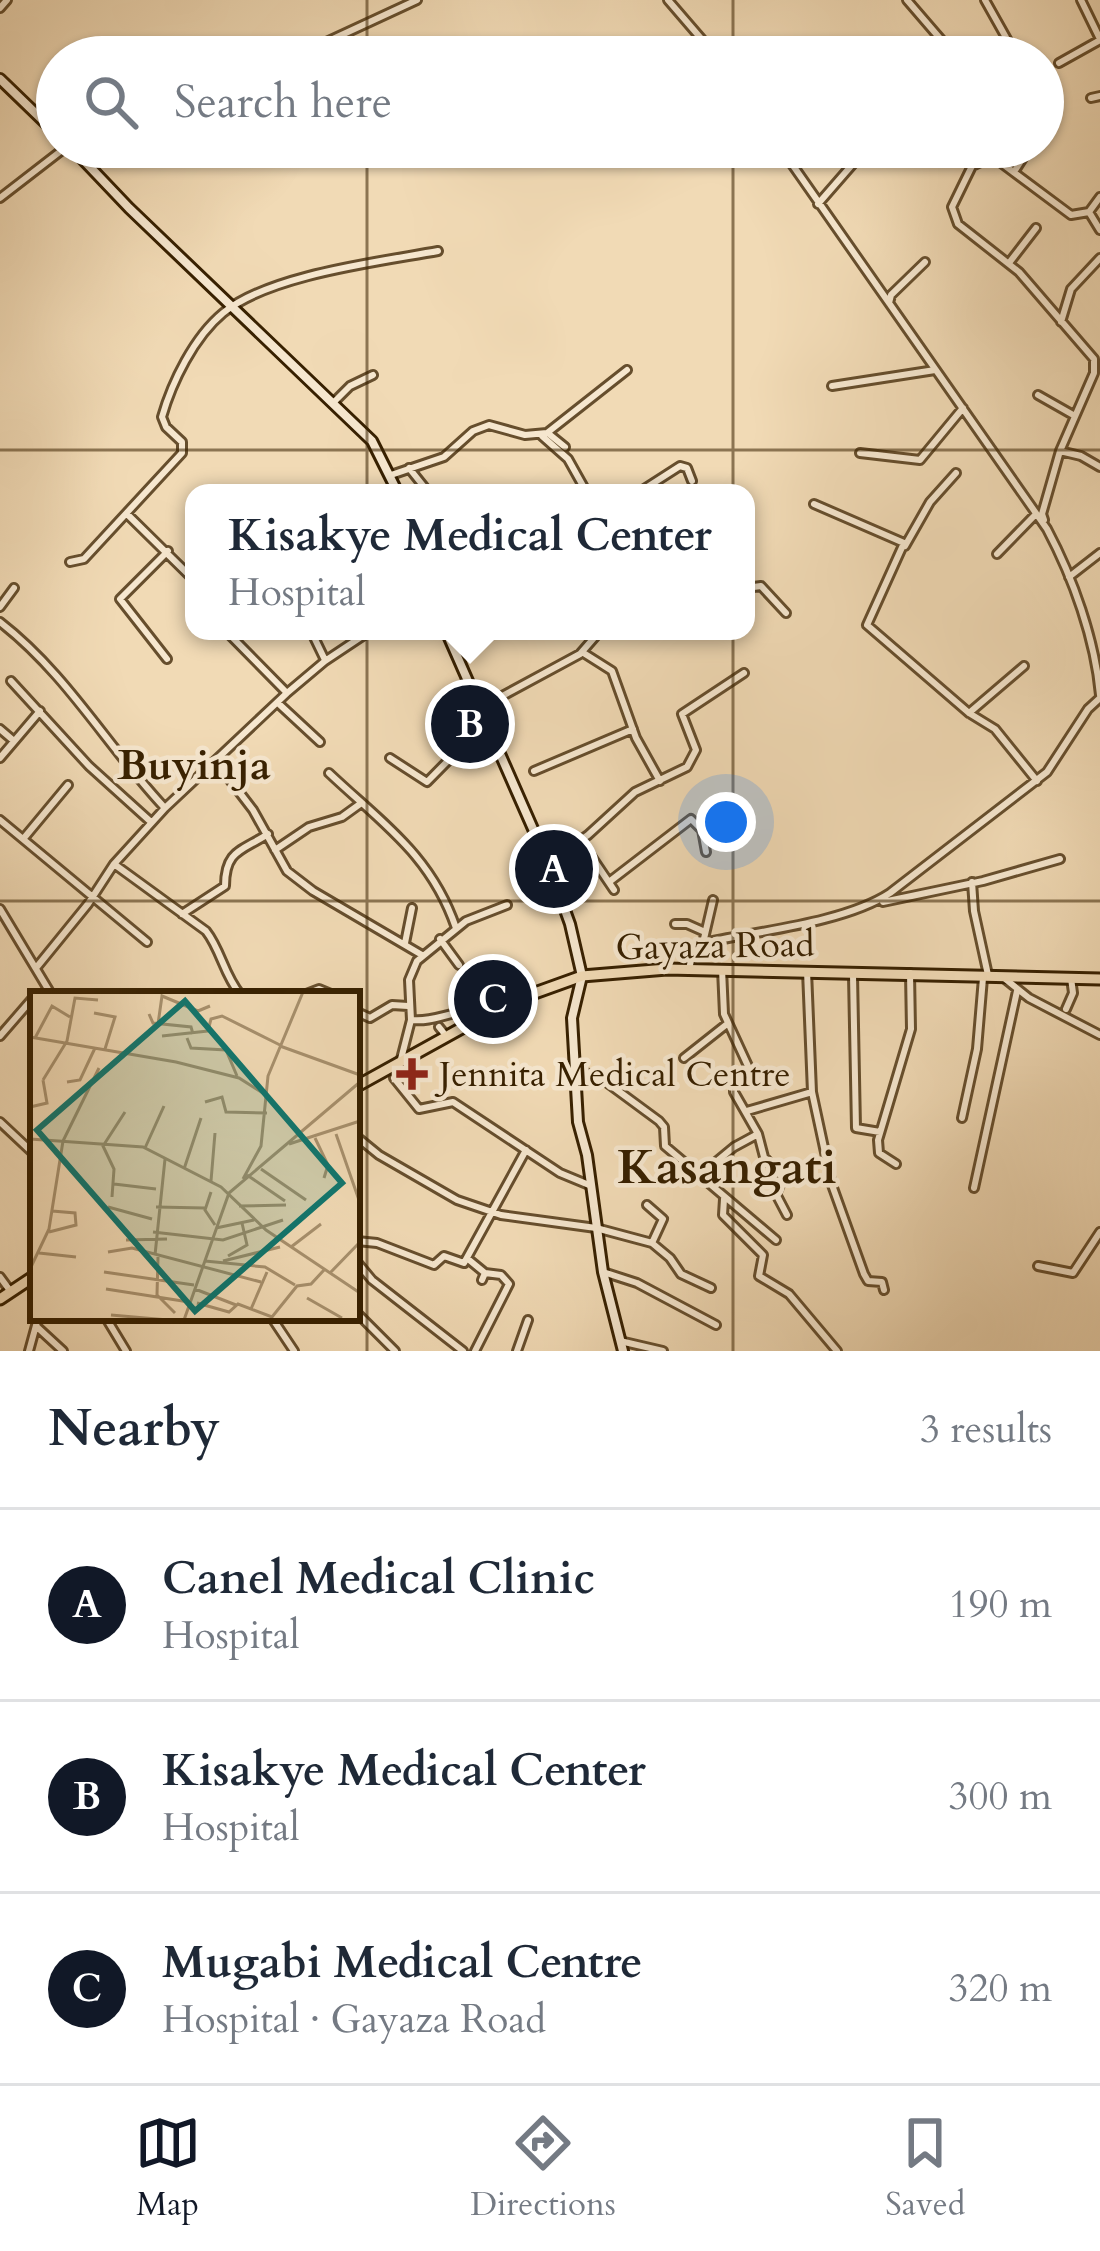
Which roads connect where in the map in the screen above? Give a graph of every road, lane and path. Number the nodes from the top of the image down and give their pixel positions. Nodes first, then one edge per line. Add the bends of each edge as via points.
1 (7, 0) edge
2 (417, 0) edge
3 (668, 0) edge
4 (907, 0) edge
5 (985, 0) edge
6 (1081, 0) edge
7 (0, 8) edge
8 (339, 36) edge
9 (699, 36) edge
10 (938, 36) edge
11 (1005, 36) edge
12 (1100, 40) edge
13 (1064, 60) edge
14 (0, 79) edge
15 (36, 114) edge
16 (39, 168) edge
17 (90, 168) edge
18 (794, 168) edge
19 (850, 168) edge
20 (971, 168) edge
21 (1008, 168) edge
22 (1017, 168) edge
23 (1014, 172) junction
24 (0, 197) edge
25 (1100, 197) edge
26 (818, 204) junction
27 (1089, 212) junction
28 (1036, 228) dead end
29 (1100, 230) edge
30 (437, 251) dead end
31 (1100, 258) edge
32 (926, 262) dead end
33 (1009, 263) junction
34 (889, 303) junction
35 (232, 306) junction
36 (1061, 322) junction
37 (1097, 358) edge
38 (627, 370) dead end
39 (938, 370) junction
40 (374, 374) dead end
41 (832, 386) dead end
42 (1038, 395) dead end
43 (334, 402) junction
44 (963, 408) junction
45 (1075, 416) junction
46 (544, 434) junction
47 (565, 447) dead end
48 (1060, 451) junction
49 (860, 453) dead end
50 (1100, 467) edge
51 (410, 468) junction
52 (956, 472) dead end
53 (391, 475) junction
54 (692, 481) dead end
55 (394, 484) edge
56 (422, 484) edge
57 (582, 484) edge
58 (652, 484) edge
59 (814, 504) dead end
60 (127, 514) junction
61 (1040, 514) junction
62 (905, 545) junction
63 (168, 551) junction
64 (1100, 553) edge
65 (998, 554) dead end
66 (70, 562) dead end
67 (185, 570) edge
68 (1069, 577) junction
69 (755, 587) edge
70 (14, 588) dead end
71 (0, 607) edge
72 (786, 613) dead end
73 (0, 622) edge
74 (235, 640) edge
75 (315, 640) edge
76 (356, 640) edge
77 (450, 640) edge
78 (592, 640) edge
79 (582, 652) junction
80 (167, 658) dead end
81 (325, 661) junction
82 (1024, 666) dead end
83 (744, 673) dead end
84 (11, 681) dead end
85 (287, 693) junction
86 (1100, 696) edge
87 (278, 703) junction
88 (480, 708) junction
89 (40, 711) junction
90 (969, 713) junction
91 (486, 722) junction
92 (0, 729) edge
93 (633, 729) junction
94 (14, 741) junction
95 (320, 742) dead end
96 (0, 758) edge
97 (390, 758) dead end
98 (217, 763) junction
99 (534, 771) dead end
100 (328, 773) dead end
101 (660, 781) junction
102 (1037, 781) junction
103 (68, 785) dead end
104 (361, 803) junction
105 (165, 808) junction
106 (0, 820) edge
107 (151, 822) junction
108 (268, 834) junction
109 (24, 839) junction
110 (581, 841) junction
111 (275, 850) junction
112 (706, 852) dead end
113 (1060, 860) dead end
114 (548, 863) junction
115 (114, 864) junction
116 (972, 882) junction
117 (94, 895) junction
118 (713, 900) dead end
119 (507, 905) dead end
120 (867, 906) junction
121 (412, 908) dead end
122 (0, 910) edge
123 (182, 914) junction
124 (675, 924) dead end
125 (456, 928) junction
126 (705, 932) junction
127 (440, 939) junction
128 (147, 942) dead end
129 (703, 943) junction
130 (405, 944) junction
131 (422, 955) junction
132 (459, 964) dead end
133 (36, 968) junction
134 (689, 969) junction
135 (722, 969) junction
136 (807, 971) junction
137 (853, 971) junction
138 (910, 973) junction
139 (986, 975) junction
140 (583, 976) junction
141 (1001, 976) junction
142 (1071, 978) junction
143 (1100, 979) edge
144 (45, 985) junction
145 (40, 991) edge
146 (49, 991) edge
147 (238, 991) edge
148 (1018, 991) junction
149 (30, 1002) edge
150 (408, 1006) junction
151 (1066, 1009) dead end
152 (360, 1013) edge
153 (484, 1015) junction
154 (411, 1020) junction
155 (727, 1024) junction
156 (1100, 1035) edge
157 (0, 1036) edge
158 (684, 1058) dead end
159 (401, 1063) junction
160 (573, 1070) junction
161 (394, 1078) dead end
162 (360, 1084) edge
163 (812, 1092) junction
164 (745, 1110) junction
165 (962, 1118) dead end
166 (0, 1122) edge
167 (880, 1132) junction
168 (758, 1134) junction
169 (360, 1139) edge
170 (30, 1150) edge
171 (526, 1150) junction
172 (896, 1164) dead end
173 (700, 1176) junction
174 (589, 1185) junction
175 (974, 1188) dead end
176 (724, 1199) junction
177 (647, 1205) dead end
178 (490, 1212) junction
179 (787, 1215) dead end
180 (596, 1228) junction
181 (1100, 1232) edge
182 (776, 1240) dead end
183 (360, 1241) edge
184 (652, 1244) junction
185 (468, 1259) junction
186 (360, 1266) edge
187 (1038, 1266) dead end
188 (603, 1272) junction
189 (0, 1277) edge
190 (30, 1278) edge
191 (711, 1288) dead end
192 (884, 1290) dead end
193 (11, 1292) junction
194 (0, 1299) edge
195 (360, 1316) edge
196 (528, 1320) dead end
197 (108, 1321) edge
198 (274, 1321) edge
199 (38, 1322) edge
200 (716, 1325) dead end
201 (622, 1346) edge
202 (29, 1351) edge
203 (63, 1351) edge
204 (126, 1351) edge
205 (294, 1351) edge
206 (395, 1351) edge
207 (463, 1351) edge
208 (475, 1351) edge
209 (517, 1351) edge
210 (663, 1351) edge
211 (837, 1351) edge

1 - 7 street
2 - 8 street
3 - 9 street
4 - 10 street
5 - 11 street
6 - 12 street
12 - 13 street
14 - 15 street
16 - 24 street
17 - 35 street
18 - 26 street
19 - 26 street
20 - 33 street via 953,217
21 - 23 street
22 - 23 street
23 - 27 street via 1068,214
25 - 27 street
26 - 34 street
27 - 29 street
28 - 33 street
30 - 35 street via 310,275
31 - 36 street via 1072,289
32 - 34 street
33 - 36 street
34 - 39 street
35 - 43 street
35 - 60 street via 168,397 162,420 182,453
36 - 37 street
37 - 45 street
38 - 46 street
39 - 41 street
39 - 44 street
40 - 43 street
42 - 45 street
43 - 53 street
44 - 49 street via 920,460
44 - 61 street
45 - 48 street
46 - 47 street
46 - 51 street via 489,425 444,457
46 - 57 street
48 - 50 street
48 - 61 street
51 - 53 street
51 - 56 street
52 - 62 street
53 - 55 street
54 - 58 street via 680,466
59 - 62 street
60 - 63 street
60 - 66 street via 84,559
61 - 65 street
61 - 68 street
62 - 90 street via 867,625
63 - 67 street
63 - 80 street via 120,597
64 - 68 street
68 - 86 street
69 - 72 street
70 - 71 street
73 - 105 street via 76,695
74 - 85 street
75 - 81 street
76 - 81 street
77 - 88 street
78 - 79 street
79 - 88 street
79 - 93 street via 612,670
81 - 85 street
82 - 90 street
83 - 101 street via 682,714 696,753
84 - 89 street
85 - 87 street
86 - 102 street
87 - 95 street
87 - 98 street
88 - 91 street
89 - 94 street
89 - 107 street
90 - 102 street via 995,729
91 - 97 street via 427,782
91 - 114 street
92 - 94 street
93 - 99 street
93 - 101 street
94 - 96 street
98 - 105 street
98 - 108 street
100 - 104 street
101 - 110 street via 635,792
102 - 120 street
103 - 109 street
104 - 111 street
104 - 125 street via 428,868
105 - 107 street
106 - 109 street
107 - 115 street
108 - 111 street
108 - 123 street via 233,856 218,894
109 - 117 street
110 - 112 street via 612,886 691,819
110 - 114 street
111 - 130 street via 287,872 313,891
113 - 116 street
114 - 140 street
115 - 117 street
115 - 123 street
116 - 120 street
116 - 139 street
117 - 128 street
117 - 133 street
118 - 126 street
119 - 125 street
120 - 129 street
121 - 130 street
122 - 133 street
123 - 147 street via 211,936
124 - 126 street
125 - 127 street
126 - 129 street
127 - 131 street
127 - 132 street
129 - 134 street
130 - 131 street
131 - 150 street via 411,971
133 - 144 street
134 - 135 main road, Gayaza Road
134 - 140 main road, Gayaza Road
135 - 136 main road, Gayaza Road
135 - 155 street
136 - 137 main road, Gayaza Road
136 - 163 street
137 - 138 main road, Gayaza Road
137 - 167 street via 856,1128
138 - 139 main road, Gayaza Road
138 - 167 street via 911,1029
139 - 141 main road, Gayaza Road
139 - 165 street
140 - 153 main road, Gayaza Road
140 - 160 street via 572,1018
141 - 142 main road, Gayaza Road
141 - 148 street
142 - 143 main road, Gayaza Road
142 - 151 street
144 - 145 street
144 - 146 street
148 - 156 street
148 - 175 street
149 - 157 street
150 - 152 street via 370,1018
150 - 154 street
153 - 154 street via 463,1009
153 - 159 main road, Gayaza Road
154 - 159 street
155 - 158 street
155 - 164 street via 748,1066 733,1088
159 - 162 main road, Gayaza Road
160 - 173 street via 598,1076 659,1121 664,1146
160 - 174 street
161 - 171 street via 419,1108 453,1102
163 - 164 street
163 - 192 street via 860,1265
164 - 168 street
166 - 170 street
167 - 172 street via 879,1153
168 - 173 street
168 - 179 street via 783,1178 776,1194
169 - 178 street
171 - 174 street
171 - 178 street
173 - 176 street
174 - 180 street
176 - 182 street
176 - 211 street via 722,1215 764,1255 759,1276 789,1294
177 - 184 street via 662,1220
178 - 180 street
178 - 185 street
180 - 184 street
180 - 188 street
181 - 187 street via 1073,1273
183 - 185 street via 434,1264 444,1256
184 - 191 street via 681,1274
185 - 208 street via 483,1276 501,1275 509,1284
186 - 207 street
188 - 200 street
188 - 201 street
189 - 193 street
190 - 193 main road
193 - 194 main road
195 - 206 street
196 - 209 street
197 - 204 street
198 - 205 street
199 - 202 street
199 - 203 street
201 - 210 street

